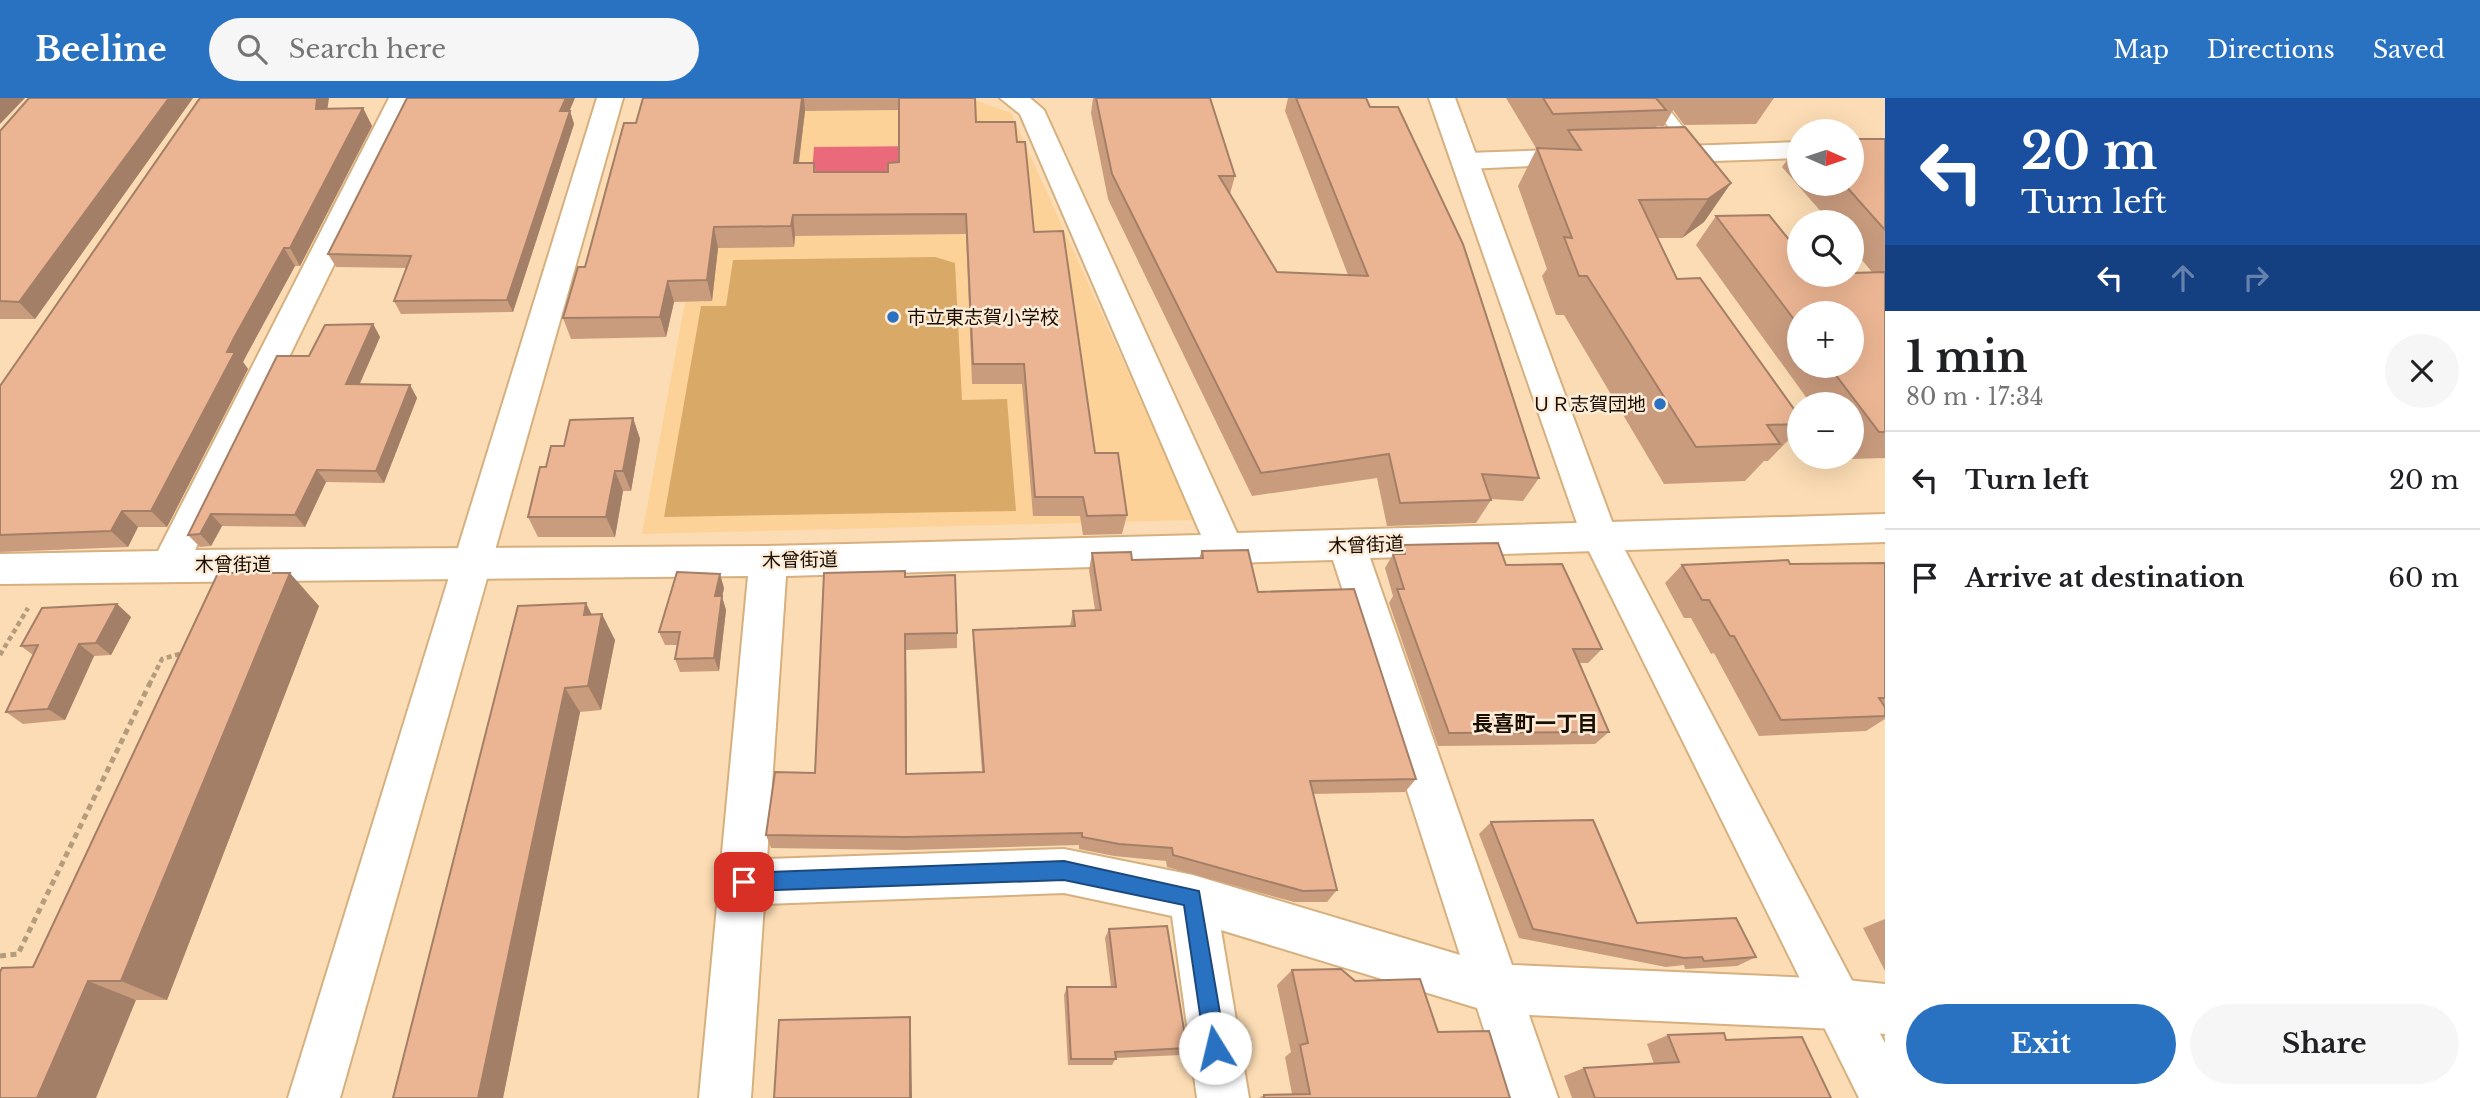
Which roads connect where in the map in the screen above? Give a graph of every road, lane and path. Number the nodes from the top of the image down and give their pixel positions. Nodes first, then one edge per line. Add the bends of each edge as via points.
1 (402, 98) edge
2 (610, 98) edge
3 (1013, 98) edge
4 (1442, 98) edge
5 (1653, 98) edge
6 (1787, 150) edge
7 (1696, 154) junction
8 (1467, 161) junction
9 (1885, 528) edge
10 (1599, 535) junction
11 (1347, 547) junction
12 (1226, 550) junction
13 (768, 561) junction
14 (170, 564) junction
15 (470, 565) junction
16 (51, 568) junction
17 (0, 569) edge
18 (199, 648) edge
19 (0, 655) edge
20 (744, 882) junction
21 (1193, 898) junction
22 (0, 956) edge
23 (1494, 989) junction
24 (1837, 1004) junction
25 (1885, 1009) edge
26 (1885, 1096) edge
27 (314, 1098) edge
28 (725, 1098) edge
29 (1223, 1098) edge
30 (1532, 1098) edge

1 - 14 street
2 - 15 street
3 - 12 street via 1031,110
4 - 8 street
5 - 7 lane
6 - 7 street
7 - 8 street
8 - 10 street
9 - 10 street, 木曾街道
10 - 11 street, 木曾街道
10 - 24 street
11 - 12 street, 木曾街道
11 - 23 street
12 - 13 street, 木曾街道
13 - 15 street, 木曾街道
13 - 20 street
14 - 15 street, 木曾街道
14 - 16 street, 木曾街道
15 - 27 street
16 - 17 street, 木曾街道
16 - 19 path
18 - 22 path via 162,659 19,954
20 - 21 street via 1064,871
20 - 28 street
21 - 23 street
21 - 29 street
23 - 24 street
23 - 30 street
24 - 25 street
24 - 26 street

